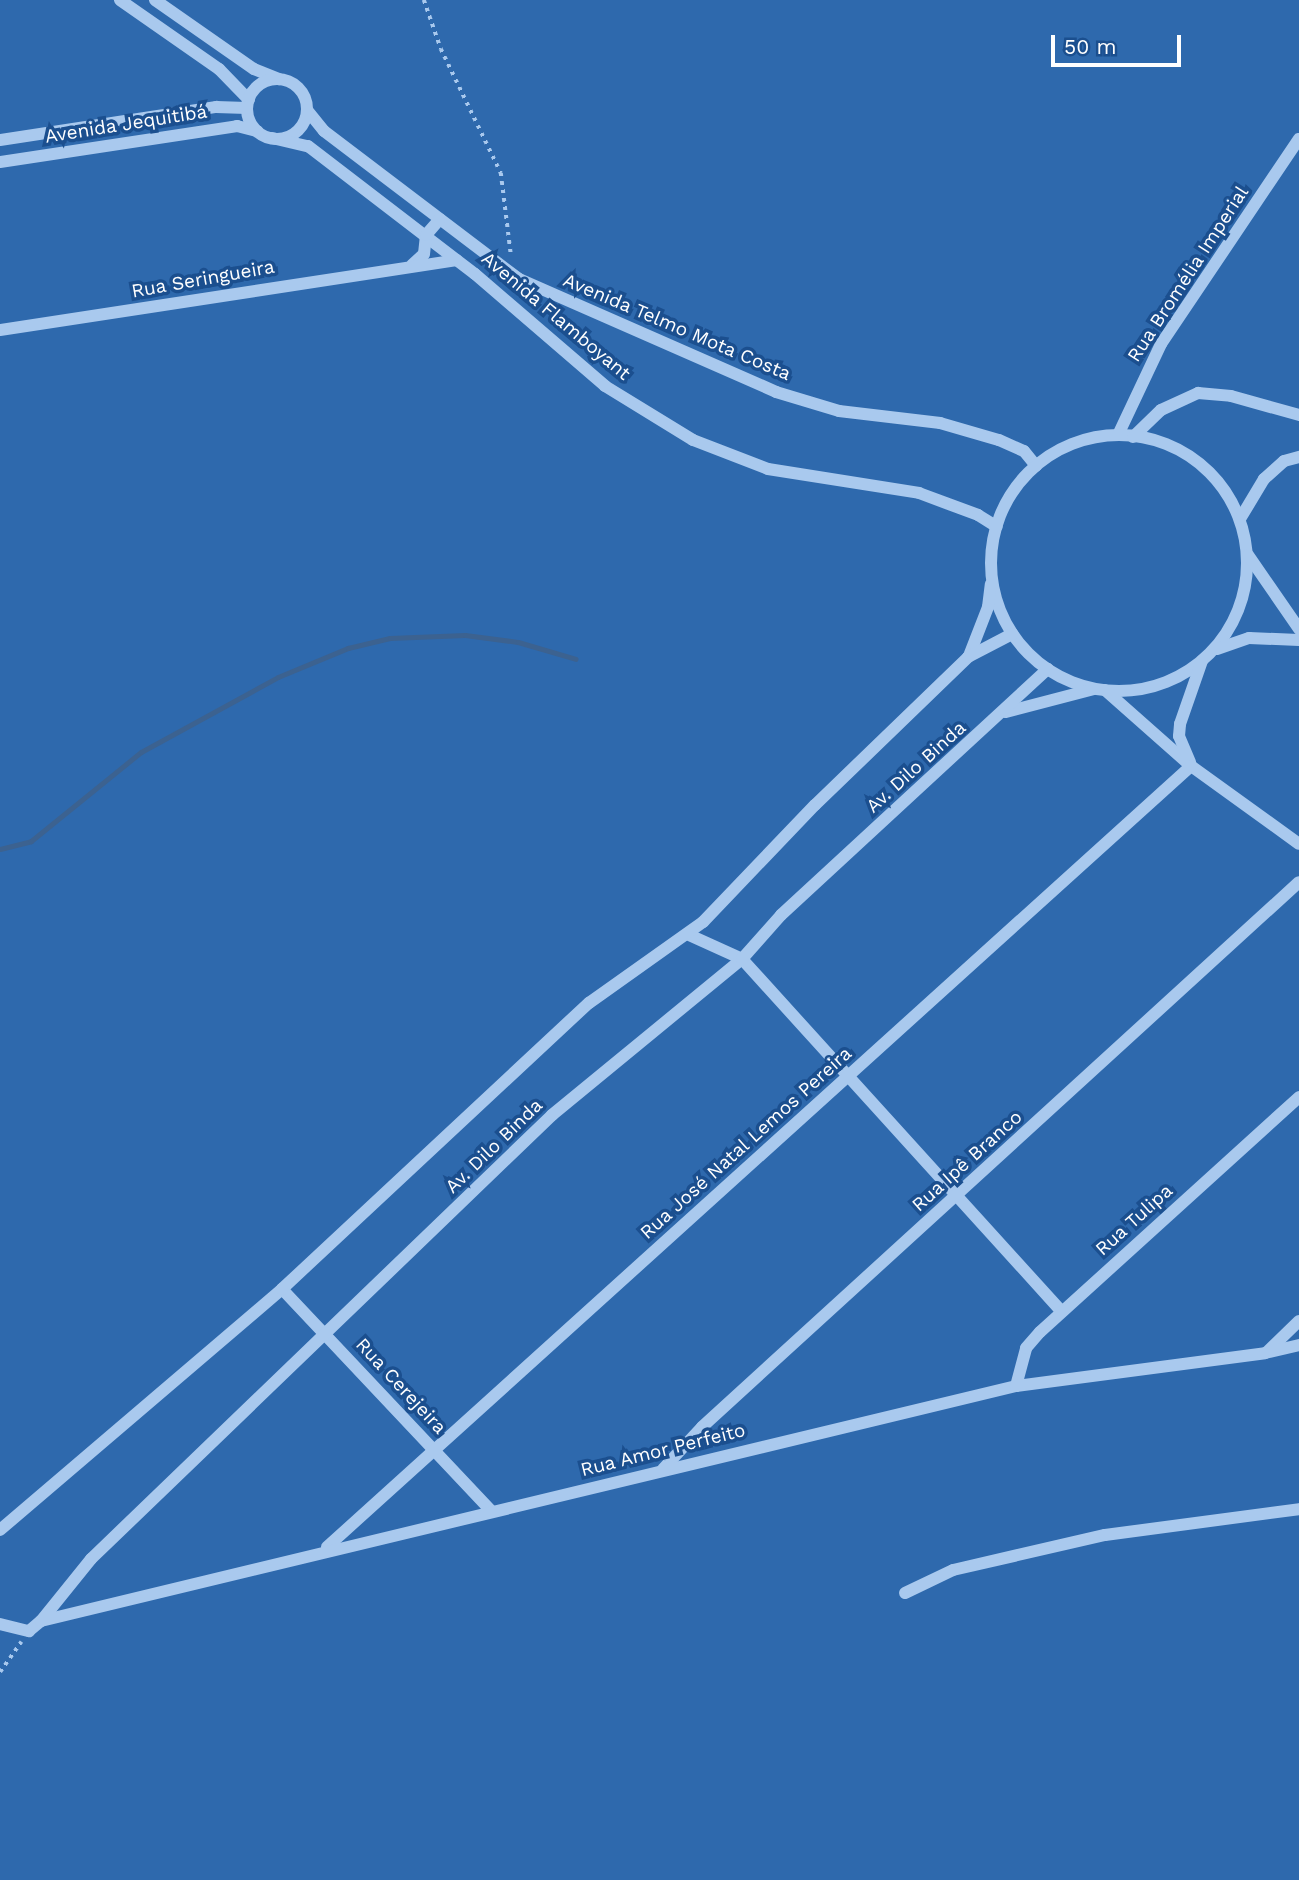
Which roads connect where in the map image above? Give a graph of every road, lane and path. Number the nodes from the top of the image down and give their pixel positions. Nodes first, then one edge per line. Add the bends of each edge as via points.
1 (120, 0) edge
2 (155, 0) edge
3 (424, 0) edge
4 (283, 80) junction
5 (248, 104) junction
6 (307, 110) junction
7 (257, 131) junction
8 (272, 138) junction
9 (1299, 139) edge
10 (0, 140) edge
11 (0, 162) edge
12 (440, 219) junction
13 (426, 235) junction
14 (457, 260) junction
15 (411, 265) junction
16 (505, 268) joint
17 (516, 277) junction
18 (0, 330) edge
19 (1299, 415) edge
20 (1118, 436) junction
21 (1133, 438) junction
22 (1299, 457) edge
23 (1036, 466) junction
24 (1240, 519) junction
25 (997, 527) junction
26 (1247, 555) junction
27 (992, 573) junction
28 (1299, 629) edge
29 (1012, 634) junction
30 (1299, 640) edge
31 (968, 657) junction
32 (1206, 657) junction
33 (1048, 668) junction
34 (1101, 689) junction
35 (1006, 712) junction
36 (1191, 766) junction
37 (1299, 844) edge
38 (1299, 882) edge
39 (687, 934) junction
40 (742, 958) junction
41 (849, 1077) junction
42 (1299, 1097) edge
43 (955, 1198) junction
44 (282, 1289) junction
45 (1062, 1312) junction
46 (1299, 1321) edge
47 (326, 1335) junction
48 (1299, 1345) edge
49 (1265, 1353) junction
50 (1016, 1385) junction
51 (434, 1450) junction
52 (663, 1469) junction
53 (1299, 1509) edge
54 (491, 1511) junction
55 (0, 1530) edge
56 (326, 1549) junction
57 (905, 1593) dead end
58 (40, 1621) junction
59 (0, 1624) edge
60 (29, 1631) junction
61 (0, 1672) edge

1 - 5 street via 219,68
2 - 4 street via 254,69
3 - 17 path via 441,49 501,173
4 - 5 street via 266,82
4 - 6 street via 303,94
5 - 7 street
5 - 10 street, Avenida Jequitibá
6 - 8 street via 296,133
6 - 12 street, Avenida Flamboyant via 316,124
7 - 8 street
7 - 11 street, Avenida Jequitibá via 237,126
8 - 13 street, Avenida Flamboyant via 308,146
9 - 20 street, Rua Bromélia Imperial via 1161,344
12 - 13 street
12 - 16 street, Avenida Flamboyant
13 - 14 street, Avenida Flamboyant
13 - 15 street via 424,254
14 - 15 street, Rua Seringueira
14 - 25 street, Avenida Flamboyant via 606,386 693,440 768,469 919,493 978,514
15 - 18 street, Rua Seringueira
16 - 17 street, Avenida Telmo Mota Costa
17 - 23 street, Avenida Telmo Mota Costa via 776,392 839,411 940,423 1024,451
19 - 21 street via 1231,396 1198,393 1161,410
20 - 21 street
20 - 23 street via 1074,443
21 - 24 street via 1164,443 1196,461 1222,487
22 - 24 street via 1284,460 1264,479
23 - 25 street via 1016,487
24 - 26 street
25 - 27 street
26 - 28 street
26 - 32 street via 1240,607
27 - 29 street
27 - 31 street via 988,607
29 - 31 street
29 - 33 street
30 - 32 street via 1233,640
31 - 39 street, Av. Dilo Binda
32 - 34 street via 1163,683
32 - 36 street via 1180,724 1179,736
33 - 34 street
33 - 35 street, Av. Dilo Binda via 1025,686
34 - 35 street
34 - 36 street
35 - 40 street, Av. Dilo Binda via 781,915
36 - 37 street
36 - 41 street, Rua José Natal Lemos Pereira
38 - 43 street, Rua Ipê Branco
39 - 40 street
39 - 44 street, Av. Dilo Binda via 589,1003
40 - 41 street
40 - 47 street, Av. Dilo Binda via 552,1115
41 - 43 street
41 - 51 street, Rua José Natal Lemos Pereira
42 - 45 street, Rua Tulipa
43 - 45 street
43 - 52 street, Rua Ipê Branco via 702,1427
44 - 47 street, Rua Cerejeira
44 - 55 street, Av. Dilo Binda
45 - 50 street, Rua Tulipa via 1026,1348
46 - 49 street
47 - 51 street, Rua Cerejeira
47 - 58 street, Av. Dilo Binda via 91,1559
48 - 49 street, Rua Amor Perfeito
49 - 50 street, Rua Amor Perfeito
50 - 52 street, Rua Amor Perfeito
51 - 54 street, Rua Cerejeira
51 - 56 street, Rua José Natal Lemos Pereira
52 - 54 street, Rua Amor Perfeito
53 - 57 street via 1105,1535 953,1570
54 - 56 street, Rua Amor Perfeito
56 - 58 street, Rua Amor Perfeito
58 - 60 street, Av. Dilo Binda
59 - 60 street
60 - 61 path

